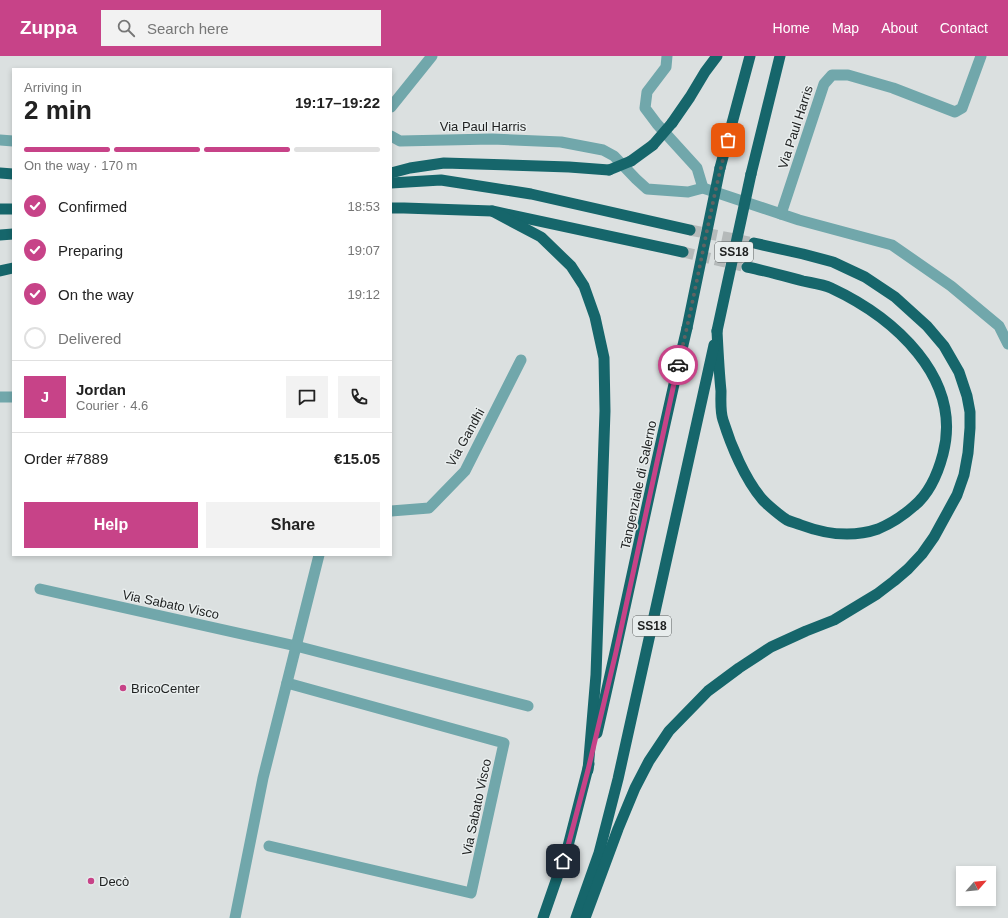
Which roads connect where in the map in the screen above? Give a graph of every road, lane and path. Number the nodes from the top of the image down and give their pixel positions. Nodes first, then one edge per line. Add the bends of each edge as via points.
1 (432, 56) edge
2 (667, 56) edge
3 (717, 56) edge
4 (750, 56) edge
5 (780, 56) edge
6 (981, 56) edge
7 (392, 106) edge
8 (392, 137) edge
9 (0, 140) edge
10 (12, 141) edge
11 (0, 173) edge
12 (392, 173) edge
13 (12, 174) edge
14 (392, 183) edge
15 (703, 188) junction
16 (392, 208) edge
17 (492, 211) junction
18 (781, 214) junction
19 (690, 230) tunnel mouth
20 (12, 234) edge
21 (0, 235) edge
22 (754, 243) tunnel mouth
23 (683, 252) tunnel mouth
24 (747, 267) tunnel mouth
25 (12, 268) edge
26 (0, 271) edge
27 (717, 331) junction
28 (1008, 344) edge
29 (522, 360) dead end
30 (12, 397) edge
31 (0, 398) edge
32 (392, 511) edge
33 (319, 556) edge
34 (40, 589) dead end
35 (296, 646) junction
36 (287, 684) junction
37 (528, 706) dead end
38 (588, 770) junction
39 (268, 846) dead end
40 (236, 918) edge
41 (543, 918) edge
42 (576, 918) edge
43 (585, 918) edge

1 - 7 street
2 - 15 street via 666,67 647,92 645,108 697,168
3 - 12 highway, bridge via 672,123 653,145 631,161 609,170 444,163
4 - 38 highway, Tangenziale di Salerno / SS18, bridge via 720,168 616,652
5 - 27 highway, SS18, bridge
6 - 18 street, Via Paul Harris via 962,108 955,112 893,88 848,75 832,75 824,84
8 - 15 street, Via Paul Harris via 400,141 492,139 561,142 603,150 614,156 647,189 688,192
9 - 10 street
11 - 13 highway
14 - 19 highway via 440,180 524,193
15 - 18 street, Via Paul Harris
16 - 17 highway
17 - 23 highway
17 - 38 highway via 541,237 572,266 584,286 595,317 604,358 605,411 596,675
18 - 28 street, Via Paul Harris via 892,245 951,286 999,326
20 - 21 highway
22 - 43 highway via 833,262 865,277 895,297 927,326 944,346 960,372 967,396 970,428 964,475 957,495 934,537 908,569 877,594 834,620 770,647 739,668 708,691 669,731 635,788
24 - 27 highway via 829,287 867,307 898,332 921,356 938,385 944,403 947,429 940,467 931,487 915,506 877,529 836,534 787,520 763,500 747,477 722,418
25 - 26 highway
27 - 42 highway, SS18 via 618,779 599,853
29 - 32 street, Via Gandhi via 465,471 429,508
30 - 31 street
33 - 35 street
34 - 35 street, Via Sabato Visco
35 - 36 street
35 - 37 street, Via Sabato Visco
36 - 39 street, Via Sabato Visco via 504,743 471,893
36 - 40 street via 264,778
38 - 41 highway, Tangenziale di Salerno / SS18 via 568,846

